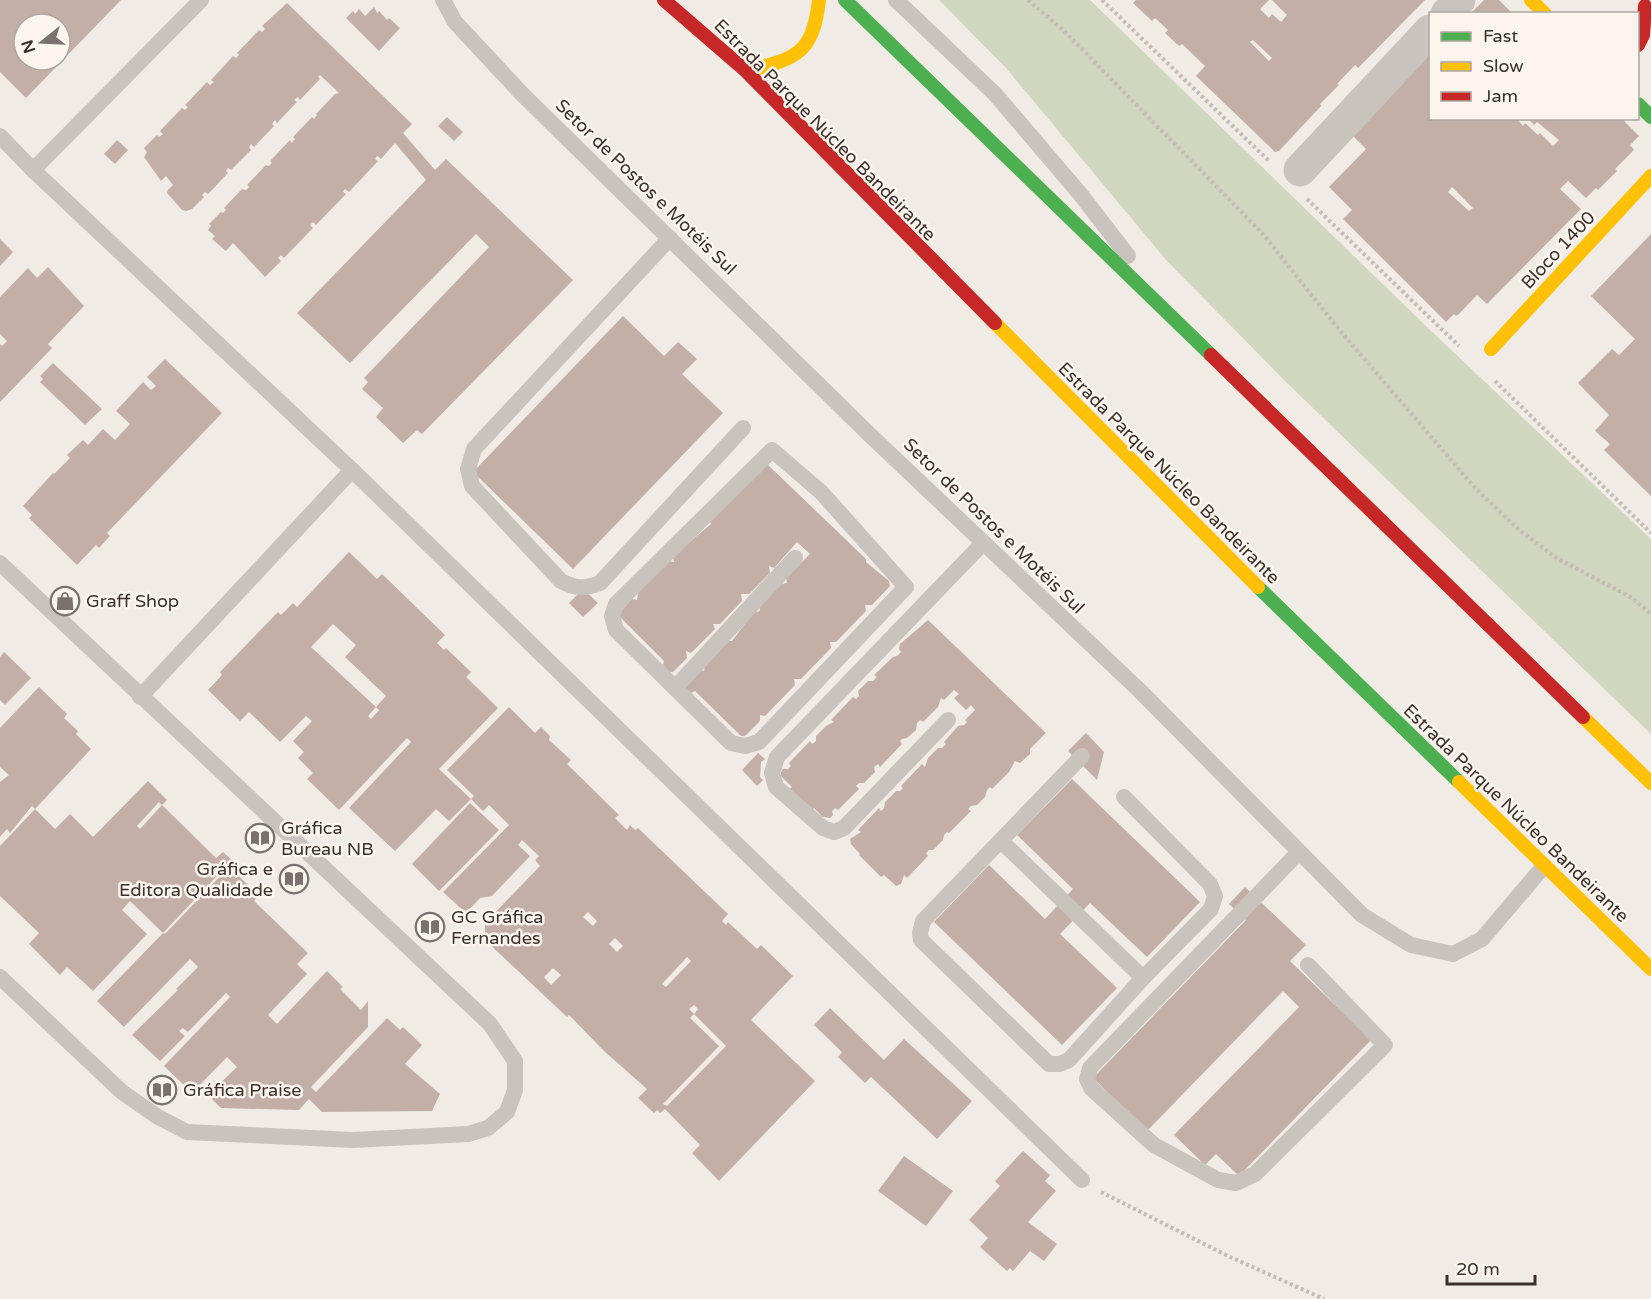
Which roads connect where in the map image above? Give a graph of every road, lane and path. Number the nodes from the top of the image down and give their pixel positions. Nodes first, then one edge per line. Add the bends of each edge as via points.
1 (201, 0) edge
2 (443, 0) edge
3 (664, 0) edge
4 (819, 0) edge
5 (845, 0) edge
6 (896, 0) edge
7 (1028, 0) edge
8 (1102, 0) edge
9 (1459, 0) edge
10 (1531, 0) edge
11 (1645, 6) edge
12 (1449, 12) edge
13 (1543, 12) edge
14 (1429, 33) edge
15 (1639, 43) edge
16 (746, 71) junction
17 (1639, 105) edge
18 (1651, 117) edge
19 (0, 136) edge
20 (33, 170) junction
21 (1651, 176) edge
22 (1294, 178) junction
23 (670, 238) junction
24 (1189, 335) junction
25 (1460, 347) dead end
26 (1491, 349) dead end
27 (1492, 378) dead end
28 (743, 428) dead end
29 (351, 470) junction
30 (1651, 533) edge
31 (983, 543) junction
32 (795, 558) dead end
33 (0, 563) edge
34 (1651, 614) edge
35 (675, 688) junction
36 (140, 697) junction
37 (948, 720) dead end
38 (1082, 756) dead end
39 (1651, 783) edge
40 (1124, 797) dead end
41 (1001, 841) junction
42 (1299, 852) junction
43 (1544, 866) junction
44 (1308, 965) dead end
45 (1651, 969) edge
46 (0, 977) edge
47 (1143, 978) junction
48 (1082, 1180) joint
49 (1324, 1299) edge

1 - 20 lane
2 - 23 lane, Setor de Postos e Motéis Sul via 455,22 523,95
3 - 16 main road, Estrada Parque Núcleo Bandeirante
4 - 16 main road via 816,27 794,58
5 - 24 main road
6 - 24 lane via 995,94 1081,195
7 - 34 path via 1071,38 1263,234 1475,488 1518,529 1555,556 1632,598
8 - 22 path
9 - 12 street
10 - 13 main road
11 - 15 main road
14 - 22 street
16 - 43 main road, Estrada Parque Núcleo Bandeirante via 1191,522
17 - 18 main road
19 - 20 lane
20 - 29 lane
21 - 26 main road, Bloco 1400
22 - 25 path
23 - 28 lane via 474,449 468,469 472,486 561,581 584,589 600,584
23 - 31 lane, Setor de Postos e Motéis Sul
24 - 39 main road
27 - 30 path
29 - 36 lane
29 - 48 lane
31 - 37 lane via 777,757 772,773 776,787 823,828 834,832 844,828
31 - 42 lane, Setor de Postos e Motéis Sul via 1138,689
32 - 35 lane
33 - 36 lane
35 - 35 lane via 616,630 612,616 616,604 771,450 821,492 906,586 759,742 745,746 731,743
36 - 46 lane via 490,1024 514,1061 515,1090 507,1112 488,1128 468,1134 353,1140 187,1132 122,1092
38 - 41 lane
40 - 47 lane via 1210,884 1215,896 1211,909
41 - 47 lane
41 - 47 lane via 923,921 921,940 1049,1064 1070,1060
42 - 43 lane, Setor de Postos e Motéis Sul via 1362,915 1411,945 1453,954 1482,939
42 - 44 lane via 1090,1068 1087,1079 1091,1088 1154,1145 1218,1180 1236,1183 1255,1174 1385,1045
43 - 45 main road, Estrada Parque Núcleo Bandeirante
48 - 49 path via 1228,1256

